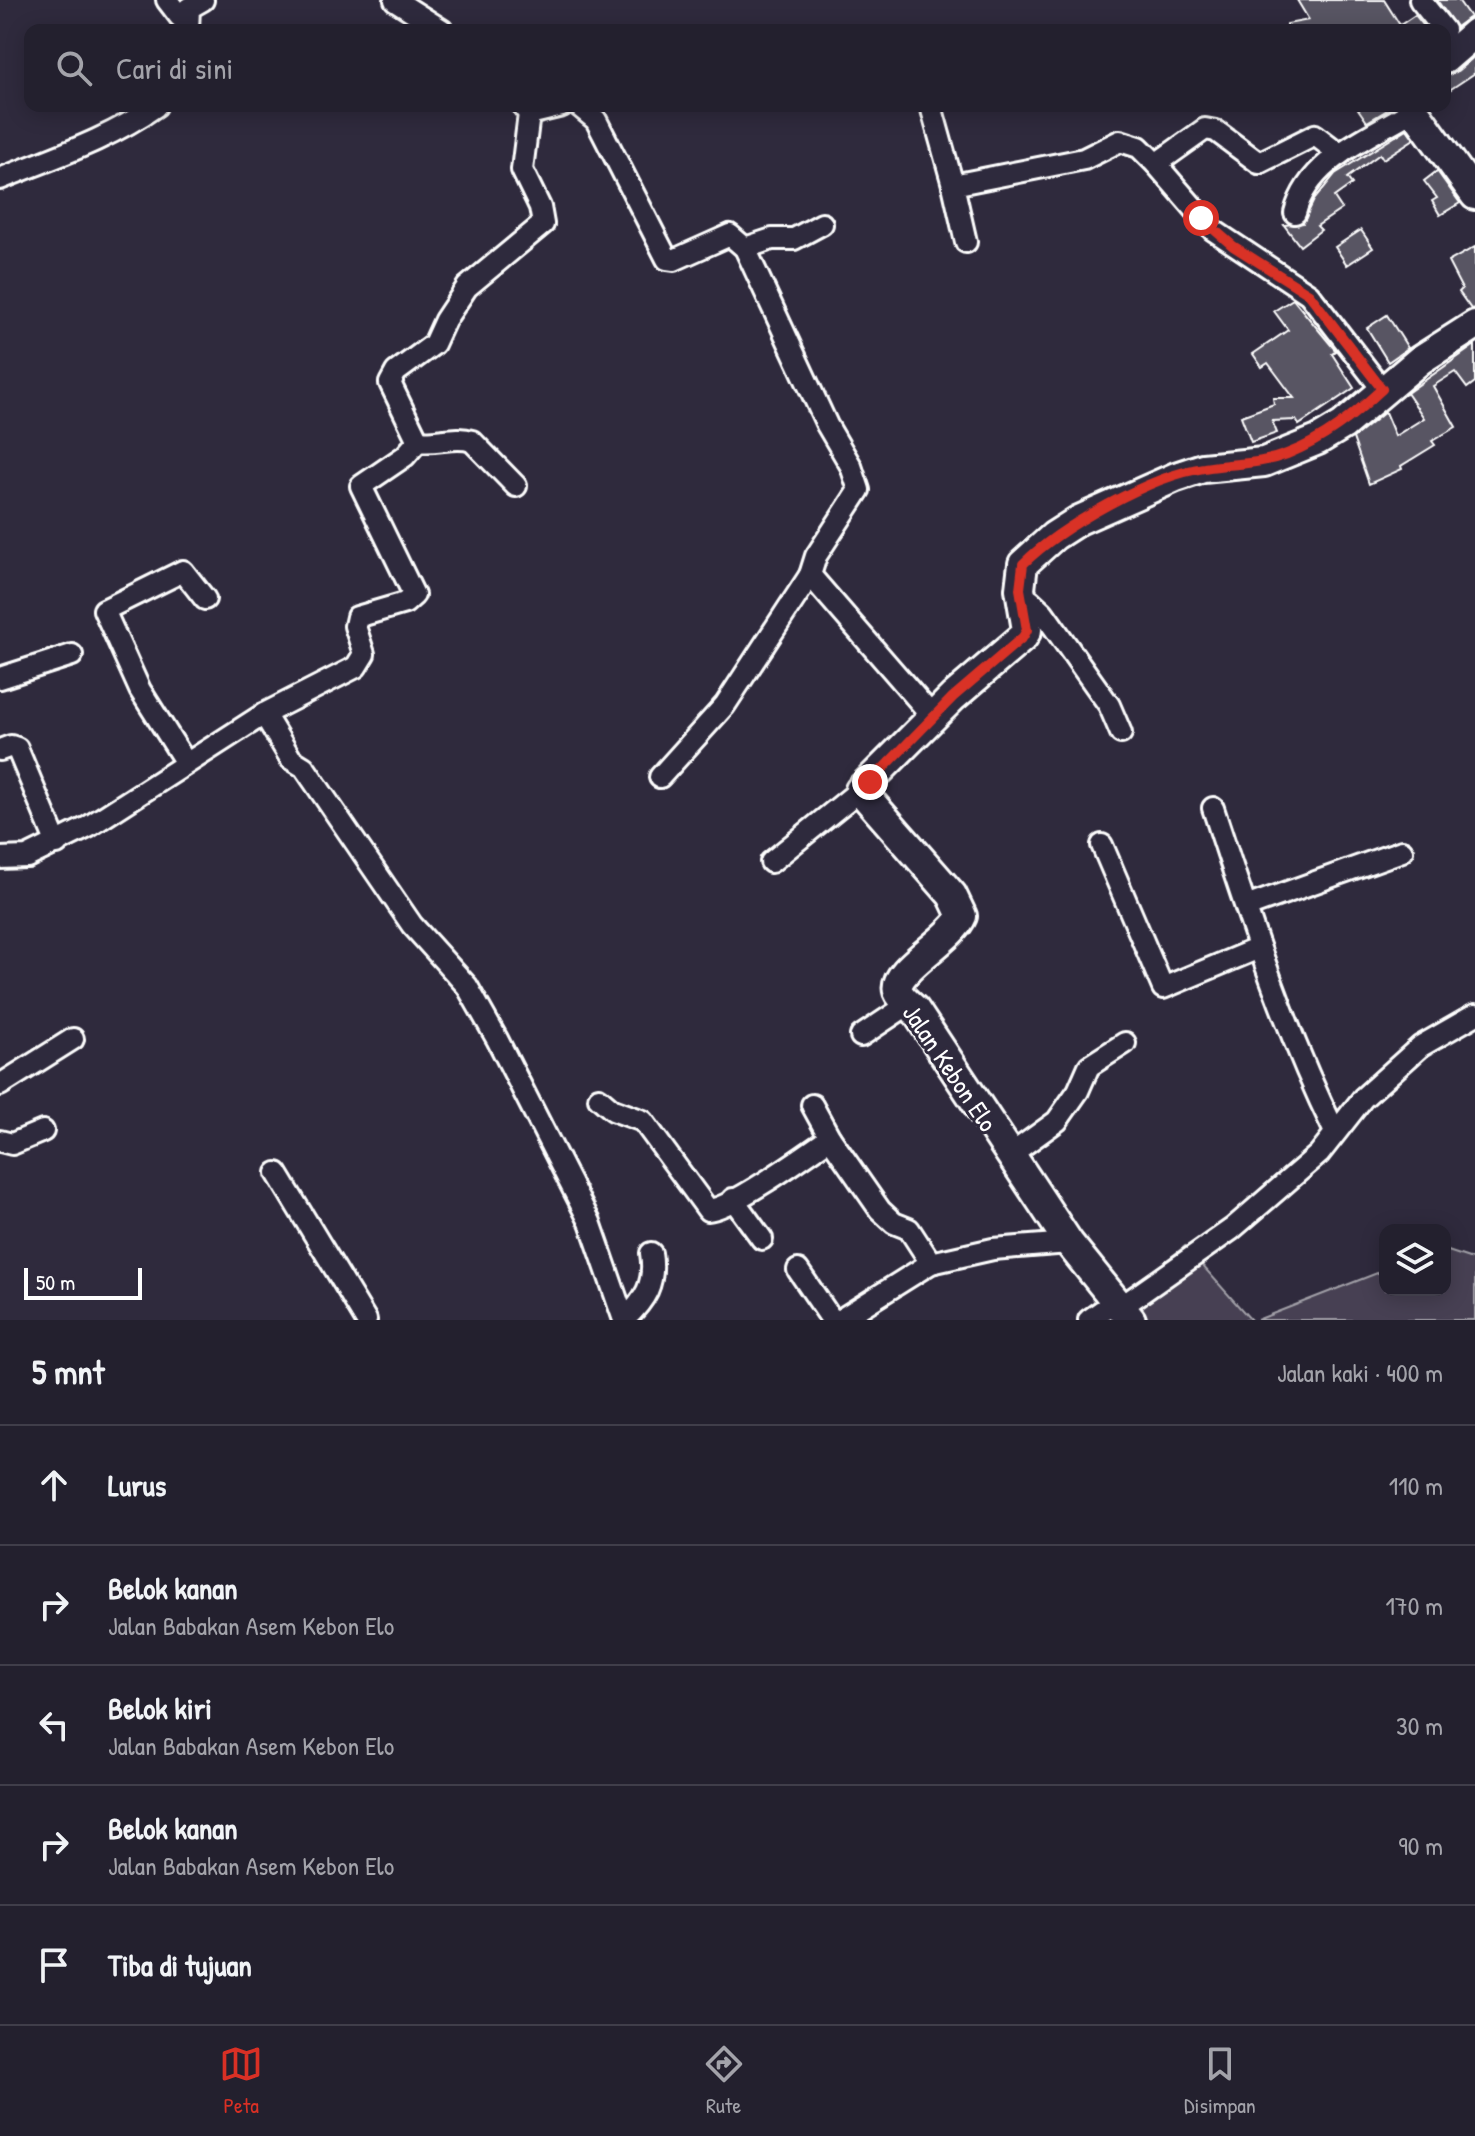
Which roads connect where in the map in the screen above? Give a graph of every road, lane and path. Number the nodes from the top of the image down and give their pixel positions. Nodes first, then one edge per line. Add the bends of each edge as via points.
1 (167, 0) edge
2 (395, 0) edge
3 (1420, 0) edge
4 (196, 4) edge
5 (190, 24) edge
6 (433, 24) edge
7 (1440, 24) edge
8 (147, 112) edge
9 (526, 112) edge
10 (590, 112) edge
11 (933, 112) edge
12 (1407, 112) edge
13 (1414, 112) edge
14 (1340, 154) junction
15 (1156, 164) junction
16 (0, 179) edge
17 (953, 185) junction
18 (1475, 195) edge
19 (1295, 213) dead end
20 (822, 224) dead end
21 (966, 242) dead end
22 (745, 248) junction
23 (1475, 325) edge
24 (1382, 389) junction
25 (418, 441) junction
26 (516, 486) dead end
27 (810, 575) junction
28 (205, 599) dead end
29 (1021, 600) junction
30 (72, 655) dead end
31 (0, 678) edge
32 (264, 714) junction
33 (933, 717) junction
34 (1121, 733) dead end
35 (0, 750) edge
36 (186, 763) junction
37 (660, 777) dead end
38 (860, 790) junction
39 (1213, 808) dead end
40 (57, 844) junction
41 (1102, 845) dead end
42 (1402, 851) dead end
43 (0, 858) edge
44 (771, 862) dead end
45 (1246, 907) junction
46 (1259, 948) junction
47 (909, 1004) junction
48 (1475, 1015) edge
49 (861, 1036) dead end
50 (73, 1039) dead end
51 (1125, 1043) dead end
52 (0, 1085) edge
53 (599, 1098) dead end
54 (812, 1105) dead end
55 (1334, 1130) junction
56 (43, 1131) dead end
57 (830, 1138) junction
58 (0, 1141) edge
59 (1010, 1155) junction
60 (277, 1173) dead end
61 (733, 1199) junction
62 (762, 1239) dead end
63 (1069, 1243) junction
64 (651, 1253) dead end
65 (931, 1263) junction
66 (798, 1270) dead end
67 (1123, 1309) edge
68 (366, 1320) edge
69 (624, 1320) edge
70 (832, 1320) edge
71 (840, 1320) edge
72 (1089, 1320) edge

1 - 4 street via 180,17
2 - 6 street
3 - 7 street
4 - 5 street
8 - 16 street via 49,162
9 - 25 street via 522,170 543,224 467,287 429,350 392,376 390,383
10 - 22 street via 667,259 730,235
11 - 17 street
12 - 14 street
13 - 18 street
14 - 15 street via 1315,135 1259,163 1216,131 1205,129
14 - 19 street via 1301,191
15 - 17 street via 1139,147 1120,141 1084,159
15 - 24 street via 1213,230 1309,294
17 - 21 street
20 - 22 street via 794,239
22 - 27 street via 859,490 816,556
23 - 24 street
24 - 29 street via 1343,425 1290,453 1244,467 1203,468 1079,520 1023,564
25 - 26 street via 472,441
25 - 32 street via 361,486 414,595 405,603 357,617 364,654 356,667
27 - 33 street
27 - 37 street via 725,705
28 - 36 street via 183,571 104,610 140,690
29 - 33 street via 1027,630 1023,637
29 - 34 street via 1030,600 1043,612 1109,705
30 - 31 street
32 - 36 street
32 - 69 street via 412,925 467,986 590,1222
33 - 38 street
35 - 40 street via 17,748
36 - 40 street
38 - 44 street
38 - 47 street, Jalan Kebon Elo via 961,910 952,933 898,979 900,995
39 - 45 street
40 - 43 street via 27,857
41 - 46 street via 1163,988
42 - 45 street
45 - 46 street
46 - 55 street via 1300,1060
47 - 49 street
47 - 59 street, Jalan Kebon Elo
48 - 55 street via 1421,1046
50 - 52 street
51 - 59 street via 1089,1066 1057,1121
53 - 61 street via 613,1110 643,1121 706,1209
54 - 57 street
55 - 67 street via 1319,1154 1232,1229
56 - 58 street via 12,1144
57 - 61 street
57 - 65 street via 880,1210 909,1229
59 - 63 street, Jalan Kebon Elo
60 - 68 street
61 - 62 street
63 - 65 street via 993,1249
63 - 67 street, Jalan Kebon Elo
64 - 69 street via 652,1284
65 - 71 street
66 - 70 street
67 - 72 street

